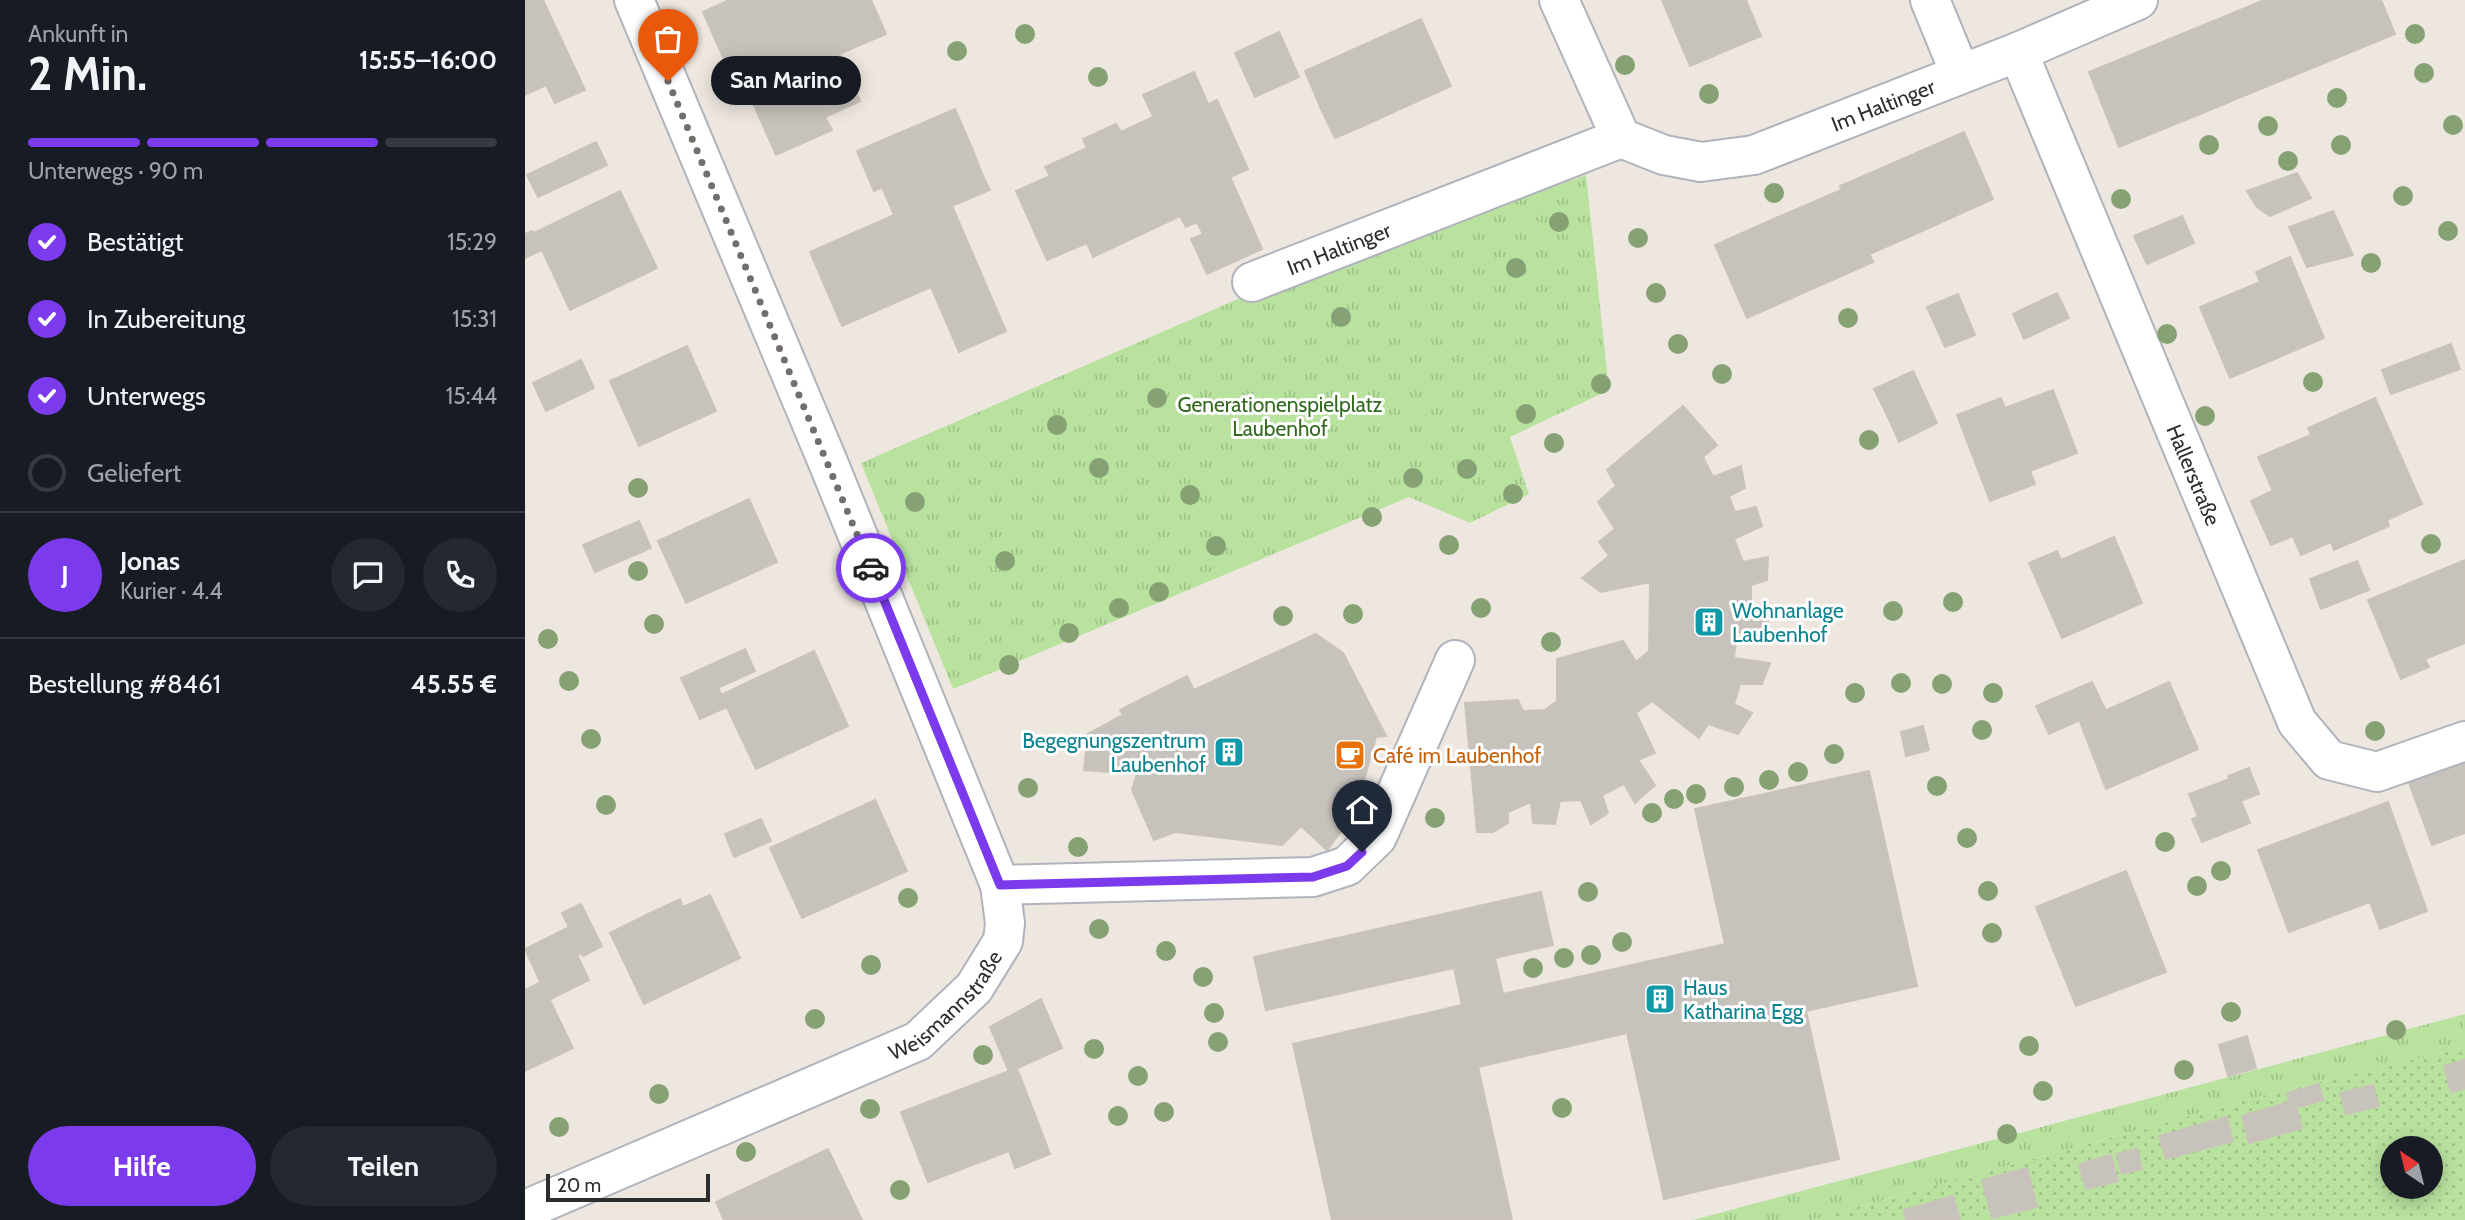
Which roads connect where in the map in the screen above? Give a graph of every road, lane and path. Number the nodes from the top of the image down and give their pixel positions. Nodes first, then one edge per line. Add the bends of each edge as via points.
1 (1559, 0) edge
2 (1930, 0) edge
3 (2138, 0) edge
4 (639, 2) edge
5 (2018, 52) junction
6 (1960, 73) junction
7 (1621, 138) junction
8 (1252, 282) dead end
9 (1455, 660) dead end
10 (2465, 741) edge
11 (1000, 885) junction
12 (525, 1210) edge

1 - 7 street
2 - 6 street
3 - 5 street, Im Haltinger
4 - 11 street, Weismannstraße
5 - 6 street, Im Haltinger
5 - 10 street, Hallerstraße via 2297,722 2329,760 2377,772
6 - 7 street, Im Haltinger via 1753,155 1701,162 1664,155
7 - 8 street, Im Haltinger
9 - 11 street via 1377,837 1347,866 1313,877
11 - 12 street, Weismannstraße via 1003,941 974,988 918,1041

